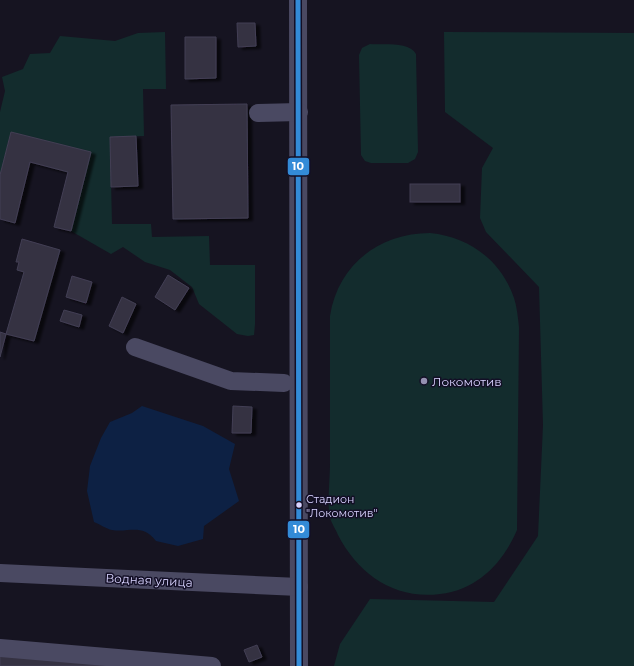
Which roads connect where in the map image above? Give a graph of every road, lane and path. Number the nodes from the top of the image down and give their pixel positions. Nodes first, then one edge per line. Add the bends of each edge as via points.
1 (298, 0) edge
2 (299, 112) junction
3 (258, 113) dead end
4 (135, 347) dead end
5 (284, 383) dead end
6 (0, 573) edge
7 (299, 588) junction
8 (0, 648) edge
9 (212, 666) edge
10 (299, 666) edge

1 - 2 street
2 - 3 street
2 - 7 street
4 - 5 street via 231,381
6 - 7 street, Водная улица
7 - 10 street
8 - 9 street

